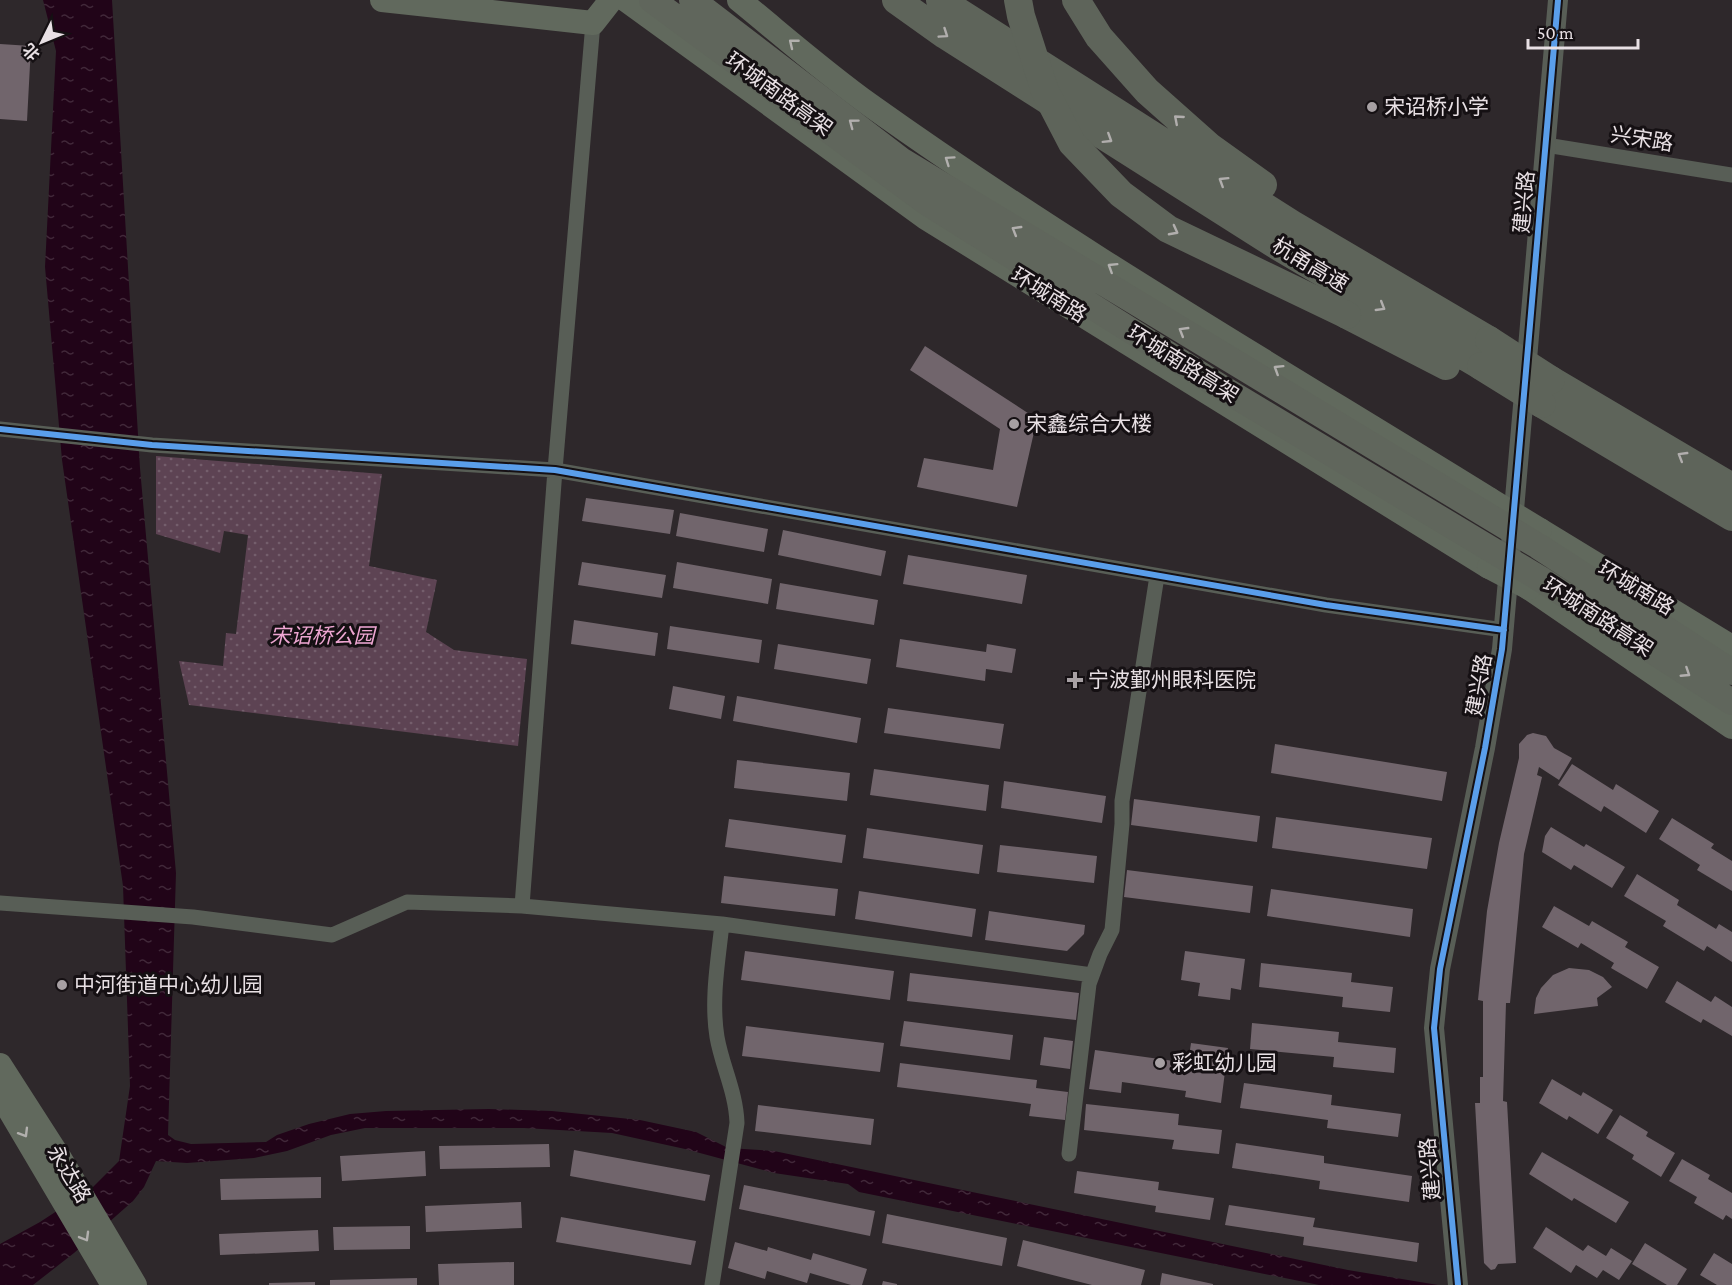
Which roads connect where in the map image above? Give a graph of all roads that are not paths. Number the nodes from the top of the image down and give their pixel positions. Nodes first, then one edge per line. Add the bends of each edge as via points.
1 (382, 0) edge
2 (611, 0) edge
3 (626, 0) edge
4 (652, 0) edge
5 (692, 0) edge
6 (738, 0) edge
7 (896, 0) edge
8 (940, 0) edge
9 (1018, 0) edge
10 (1076, 0) edge
11 (1559, 5) edge
12 (530, 8) edge
13 (593, 23) junction
14 (1546, 145) junction
15 (1732, 176) edge
16 (1427, 304) junction
17 (1483, 363) junction
18 (1544, 401) junction
19 (0, 429) edge
20 (555, 470) junction
21 (1732, 487) edge
22 (1732, 517) edge
23 (1157, 576) junction
24 (1504, 630) junction
25 (1732, 647) edge
26 (1732, 672) edge
27 (1732, 702) edge
28 (1732, 728) edge
29 (0, 903) edge
30 (522, 906) junction
31 (722, 924) junction
32 (1092, 975) junction
33 (0, 1065) edge
34 (0, 1094) edge
35 (1069, 1154) dead end
36 (54, 1166) junction
37 (111, 1269) edge
38 (135, 1285) edge
39 (712, 1285) edge
40 (1458, 1285) edge

1 - 12 main road
2 - 13 main road
3 - 28 main road, 环城南路, bridge via 926,218 1489,567 1529,588
4 -> 27 highway, 环城南路高架, bridge via 926,202 1219,386 1542,580
26 -> 5 highway, 环城南路高架, bridge via 1538,546 900,160
25 -> 6 main road, 环城南路, bridge via 993,190 867,103
7 -> 17 highway, 杭甬高速 via 1279,247
16 -> 8 highway, 杭甬高速 via 1282,218
9 -> 17 highway, bridge via 1045,91 1072,143 1121,195 1168,229 1347,315
16 -> 10 highway via 1210,147 1148,91 1099,37
11 - 14 street, 建兴路
12 - 13 main road
13 - 20 street
14 - 15 street, 兴宋路
14 - 24 street, 建兴路
16 - 17 highway, 杭甬高速
17 - 18 highway
17 - 18 highway, 杭甬高速, bridge
21 -> 18 highway, 杭甬高速
18 - 22 highway
19 - 20 street via 152,444
20 - 23 street
20 - 30 street
23 - 24 street
23 - 32 street via 1122,801 1112,930
24 - 40 street, 建兴路 via 1485,747 1440,969 1434,1028
29 - 30 street via 193,917 332,935 407,902
30 - 31 street
31 - 32 street
31 - 39 street via 715,990 717,1036 736,1103 737,1123
32 - 35 street
33 - 36 main road, 永达路
34 -> 36 main road, 永达路
36 - 37 main road, 永达路
37 - 38 main road, 永达路

